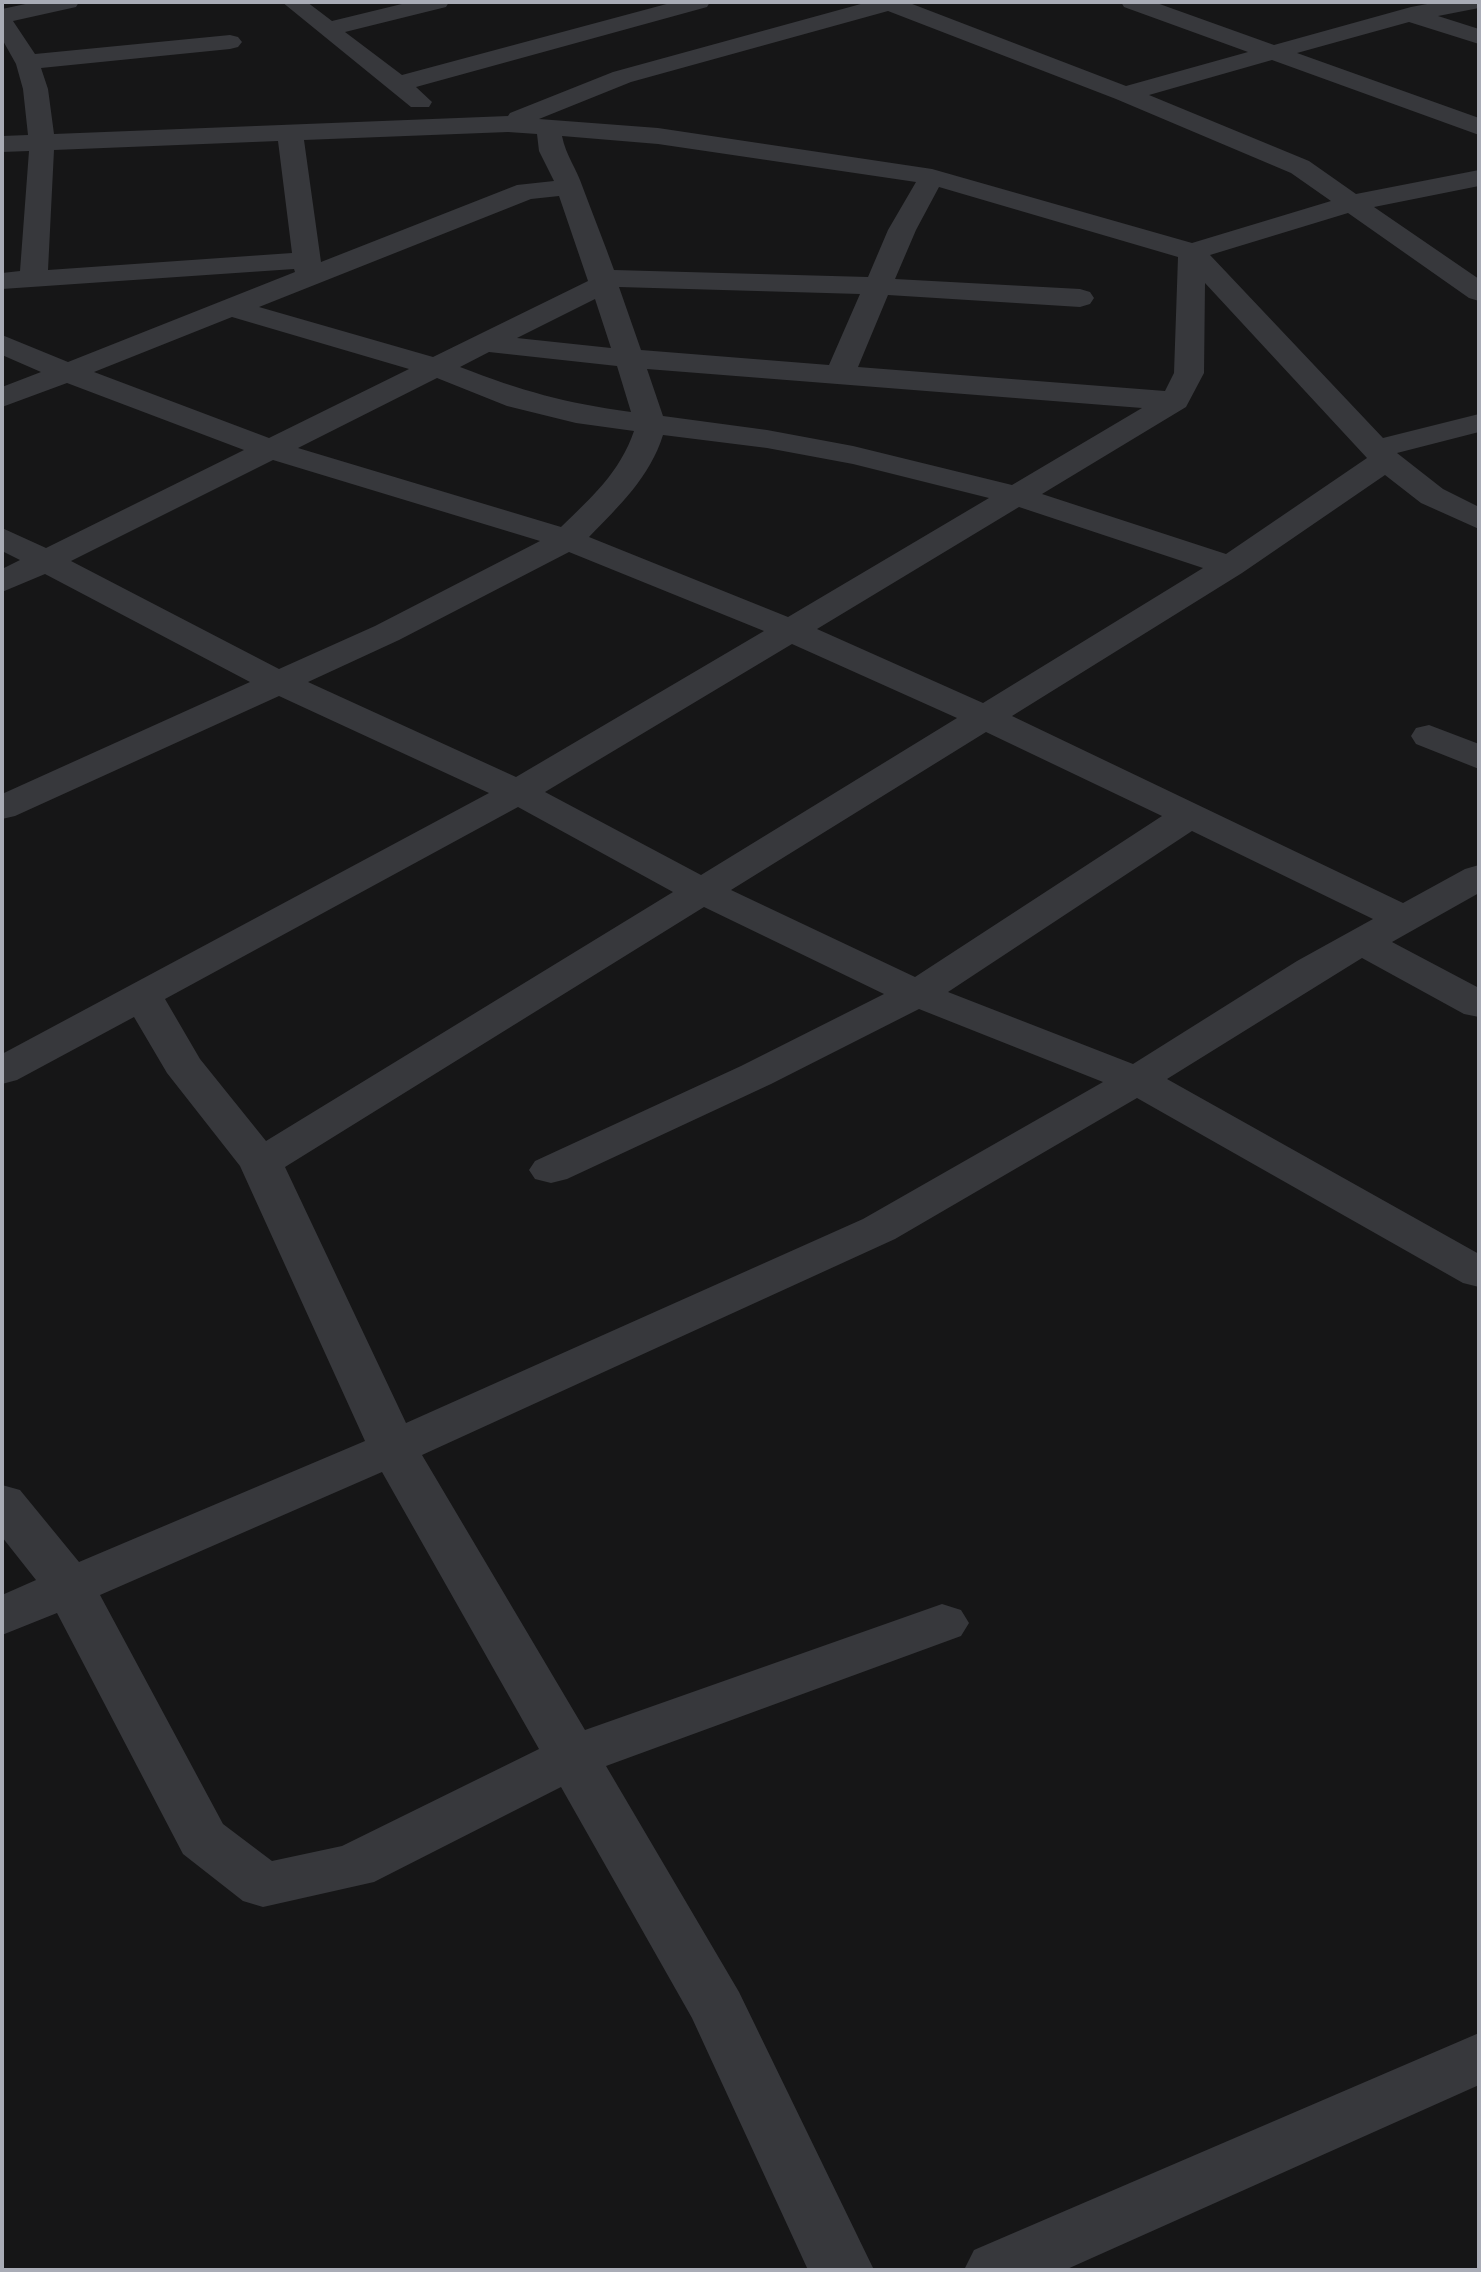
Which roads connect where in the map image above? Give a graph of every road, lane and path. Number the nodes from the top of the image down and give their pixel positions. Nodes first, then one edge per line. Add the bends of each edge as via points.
1 (68, 2) edge
2 (293, 2) edge
3 (438, 2) edge
4 (890, 2) edge
5 (1132, 2) edge
6 (1375, 2) edge
7 (1475, 2) edge
8 (708, 4) edge
9 (1411, 14) junction
10 (2, 16) edge
11 (746, 16) dead end
12 (2, 22) edge
13 (328, 29) junction
14 (788, 29) junction
15 (1479, 37) edge
16 (230, 42) dead end
17 (1273, 53) junction
18 (27, 62) junction
19 (397, 84) junction
20 (1125, 94) junction
21 (508, 124) junction
22 (548, 125) junction
23 (450, 126) junction
24 (1479, 127) edge
25 (290, 132) junction
26 (41, 142) junction
27 (2, 144) edge
28 (932, 177) junction
29 (1479, 178) edge
30 (570, 187) junction
31 (1352, 203) junction
32 (1192, 252) junction
33 (308, 268) junction
34 (33, 279) junction
35 (2, 281) edge
36 (601, 282) junction
37 (878, 286) junction
38 (1479, 292) edge
39 (1080, 298) dead end
40 (229, 307) junction
41 (486, 343) junction
42 (2, 344) edge
43 (627, 357) junction
44 (437, 368) junction
45 (67, 373) junction
46 (840, 374) junction
47 (2, 398) edge
48 (1175, 401) junction
49 (1479, 423) edge
50 (651, 425) junction
51 (272, 450) junction
52 (1381, 455) junction
53 (1014, 495) junction
54 (1479, 519) edge
55 (2, 538) edge
56 (567, 540) junction
57 (48, 561) junction
58 (1230, 566) junction
59 (2, 582) edge
60 (787, 630) junction
61 (276, 681) junction
62 (988, 717) junction
63 (1429, 736) dead end
64 (1479, 758) edge
65 (518, 792) junction
66 (6, 802) edge
67 (1190, 815) junction
68 (1479, 877) edge
69 (705, 893) junction
70 (1402, 918) junction
71 (1361, 941) junction
72 (917, 994) junction
73 (142, 995) junction
74 (1479, 1005) edge
75 (2, 1071) edge
76 (1137, 1080) junction
77 (261, 1163) junction
78 (551, 1170) dead end
79 (1479, 1273) edge
80 (393, 1448) junction
81 (2, 1502) edge
82 (69, 1585) junction
83 (2, 1616) edge
84 (942, 1623) dead end
85 (573, 1756) junction
86 (1479, 2058) edge
87 (841, 2270) edge
88 (997, 2270) edge

1 - 10 street
2 - 13 street
3 - 13 street
4 - 14 street
4 - 20 street
5 - 17 street
6 - 9 street
7 - 9 street
8 - 19 street
9 - 15 street
9 - 17 street
11 - 14 street
12 - 18 street
13 - 19 street
14 - 21 street via 622,77
16 - 18 street
17 - 20 street
17 - 24 street
18 - 26 street
19 - 23 street
20 - 31 street via 1300,167
21 - 22 street
21 - 23 street
22 - 28 street via 753,162
22 - 30 street via 552,151
23 - 25 street
25 - 26 street
25 - 33 street
26 - 27 street
26 - 34 street
28 - 32 street
28 - 37 street
29 - 31 street
30 - 33 street via 526,191
30 - 36 street
31 - 32 street
31 - 38 street
32 - 48 street via 1189,373
32 - 52 street
33 - 34 street
33 - 40 street
34 - 35 street
36 - 37 street
36 - 41 street
36 - 43 street
37 - 39 street
37 - 46 street
40 - 44 street
40 - 45 street
41 - 43 street
41 - 44 street
42 - 45 street
43 - 46 street
43 - 50 street
44 - 50 street via 518,400
44 - 51 street
45 - 47 street
45 - 51 street
46 - 48 street
48 - 53 street
49 - 52 street
50 - 53 street via 838,452
50 - 56 street via 642,452 620,487
51 - 56 street
51 - 57 street
52 - 54 street via 1432,496
52 - 58 street
53 - 58 street
53 - 60 street
55 - 57 street
56 - 60 street
56 - 61 street via 387,633
57 - 59 street
57 - 61 street
58 - 62 street
60 - 62 street
60 - 65 street
61 - 65 street
61 - 66 street
62 - 67 street
62 - 69 street
63 - 64 street
65 - 69 street
65 - 73 street
67 - 70 street
67 - 72 street
68 - 70 street
69 - 72 street
69 - 77 street
70 - 71 street
71 - 74 street
71 - 76 street
72 - 76 street
72 - 78 street
73 - 75 street
73 - 77 street via 182,1064
76 - 79 street
76 - 80 street via 879,1229
77 - 80 street
80 - 82 street
80 - 85 street
81 - 82 street
82 - 83 street
82 - 85 street via 203,1839 263,1885 354,1866
84 - 85 street
85 - 87 street via 718,2009
86 - 88 street

